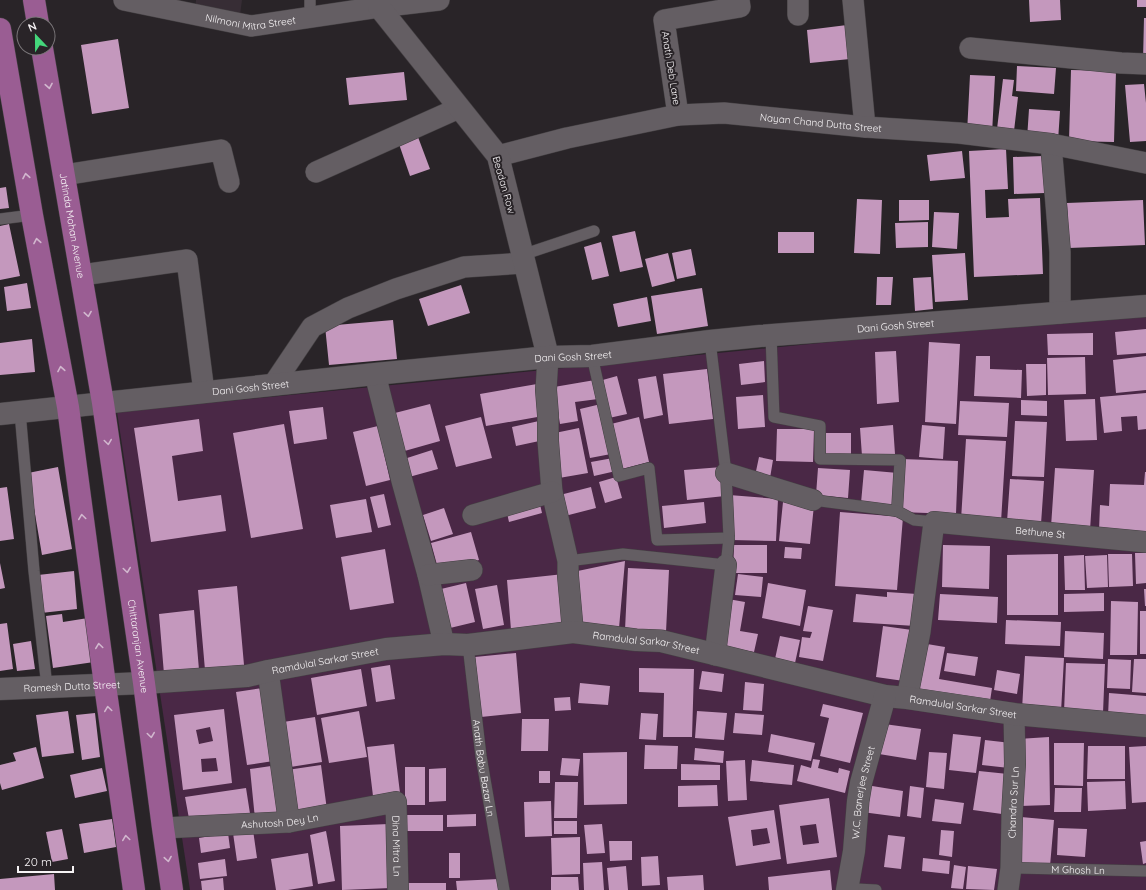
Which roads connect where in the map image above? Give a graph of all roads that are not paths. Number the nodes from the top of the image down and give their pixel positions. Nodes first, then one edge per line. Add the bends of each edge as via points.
1 (34, 0) edge
2 (124, 0) edge
3 (439, 0) edge
4 (739, 0) edge
5 (853, 0) edge
6 (379, 3) edge
7 (310, 9) edge
8 (37, 16) edge
9 (0, 29) edge
10 (970, 48) dead end
11 (43, 56) edge
12 (1146, 64) edge
13 (5, 91) edge
14 (459, 108) junction
15 (678, 115) junction
16 (865, 127) junction
17 (1051, 144) junction
18 (498, 156) junction
19 (1146, 163) edge
20 (316, 172) dead end
21 (64, 175) junction
22 (229, 182) dead end
23 (32, 215) junction
24 (0, 219) edge
25 (594, 231) dead end
26 (523, 259) junction
27 (82, 275) junction
28 (1146, 306) edge
29 (1060, 313) junction
30 (771, 336) junction
31 (710, 341) junction
32 (592, 356) junction
33 (548, 357) junction
34 (375, 374) junction
35 (273, 385) junction
36 (204, 392) junction
37 (103, 403) junction
38 (68, 407) junction
39 (10, 413) edge
40 (726, 473) junction
41 (552, 492) junction
42 (812, 500) joint
43 (896, 512) junction
44 (473, 515) dead end
45 (934, 522) junction
46 (729, 538) junction
47 (1146, 542) edge
48 (568, 561) junction
49 (726, 565) junction
50 (472, 570) dead end
51 (428, 575) junction
52 (573, 632) junction
53 (444, 644) junction
54 (468, 645) junction
55 (715, 654) junction
56 (268, 671) junction
57 (144, 683) junction
58 (104, 684) junction
59 (47, 686) junction
60 (0, 689) edge
61 (885, 696) junction
62 (907, 698) junction
63 (1014, 714) junction
64 (1146, 726) edge
65 (396, 802) joint
66 (289, 822) junction
67 (163, 828) junction
68 (1010, 868) junction
69 (1146, 871) edge
70 (134, 890) edge
71 (172, 890) edge
72 (398, 890) edge
73 (504, 890) edge
74 (847, 890) edge
75 (856, 890) edge
76 (876, 890) edge
77 (1008, 890) edge

1 - 8 main road
2 - 7 street, Nilmoni Mitra Street via 251,26
3 - 6 street, Nilmoni Mitra Street
4 - 15 street, Anath Deb Lane via 740,6 664,20
5 - 16 street
6 - 7 street, Nilmoni Mitra Street
6 - 14 street, Beadan Row
9 - 13 main road
10 - 12 street
11 -> 21 main road, Jatinda Mohan Avenue
23 -> 13 main road
14 - 18 street, Beadan Row
14 - 20 street
15 - 16 street, Nayan Chand Dutta Street via 724,113
15 - 18 street, Nayan Chand Dutta Street via 567,138
16 - 17 street, Nayan Chand Dutta Street via 959,133
17 - 19 street, Nayan Chand Dutta Street
17 - 29 street via 1060,252
18 - 26 street, Beadan Row
21 - 22 street via 221,150
21 - 27 main road, Jatinda Mohan Avenue
23 - 24 lane
38 -> 23 main road
25 - 26 lane
26 - 33 street, Beadan Row
26 - 35 street via 464,267 348,308 312,327
27 - 36 street via 187,260
27 -> 37 main road, Jatinda Mohan Avenue
28 - 29 street, Dani Gosh Street
29 - 30 street, Dani Gosh Street
30 - 31 street, Dani Gosh Street
30 - 43 lane via 774,417 820,426 820,459 900,460
31 - 32 street, Dani Gosh Street
31 - 40 lane
32 - 33 street, Dani Gosh Street
32 - 46 lane via 619,476 649,468 657,540
33 - 34 street, Dani Gosh Street
33 - 41 street via 546,390
34 - 35 street, Dani Gosh Street
34 - 51 street
35 - 36 street, Dani Gosh Street
36 - 37 street, Dani Gosh Street
37 - 38 street, Dani Gosh Street
37 -> 57 main road, Chittaranjan Avenue
38 - 39 street, Dani Gosh Street
58 -> 38 main road
39 - 59 lane via 34,571
40 - 42 street
40 - 46 lane
41 - 44 street
41 - 48 street
42 - 43 lane
43 - 45 lane via 914,520
45 - 47 street, Bethune St
45 - 62 street via 920,632
46 - 49 lane
48 - 49 lane via 623,554
48 - 52 street
49 - 55 street
50 - 51 street
51 - 53 street
52 - 54 street, Ramdulal Sarkar Street
52 - 55 street, Ramdulal Sarkar Street via 661,641
53 - 54 street, Ramdulal Sarkar Street
53 - 56 street, Ramdulal Sarkar Street via 386,650
54 - 73 lane, Anath Babu Bazar Ln via 481,756
55 - 61 street, Ramdulal Sarkar Street
56 - 57 street, Ramdulal Sarkar Street via 247,676
56 - 66 street
57 - 58 street, Ramesh Dutta Street
57 -> 67 main road, Chittaranjan Avenue
58 - 59 street, Ramesh Dutta Street
70 -> 58 main road
59 - 60 street, Ramesh Dutta Street
61 - 62 street, Ramdulal Sarkar Street
61 - 74 street, W.C. Banerjee Street via 861,783
62 - 63 street, Ramdulal Sarkar Street
63 - 64 street, Ramdulal Sarkar Street
63 - 68 street, Chandra Sur Ln via 1015,764
65 - 66 street, Ashutosh Dey Ln
65 - 72 street, Dina Mitra Ln
66 - 67 street, Ashutosh Dey Ln
67 -> 71 main road, Chittaranjan Avenue
68 - 69 lane, M Ghosh Ln
68 - 77 street, Chandra Sur Ln
75 - 76 lane

